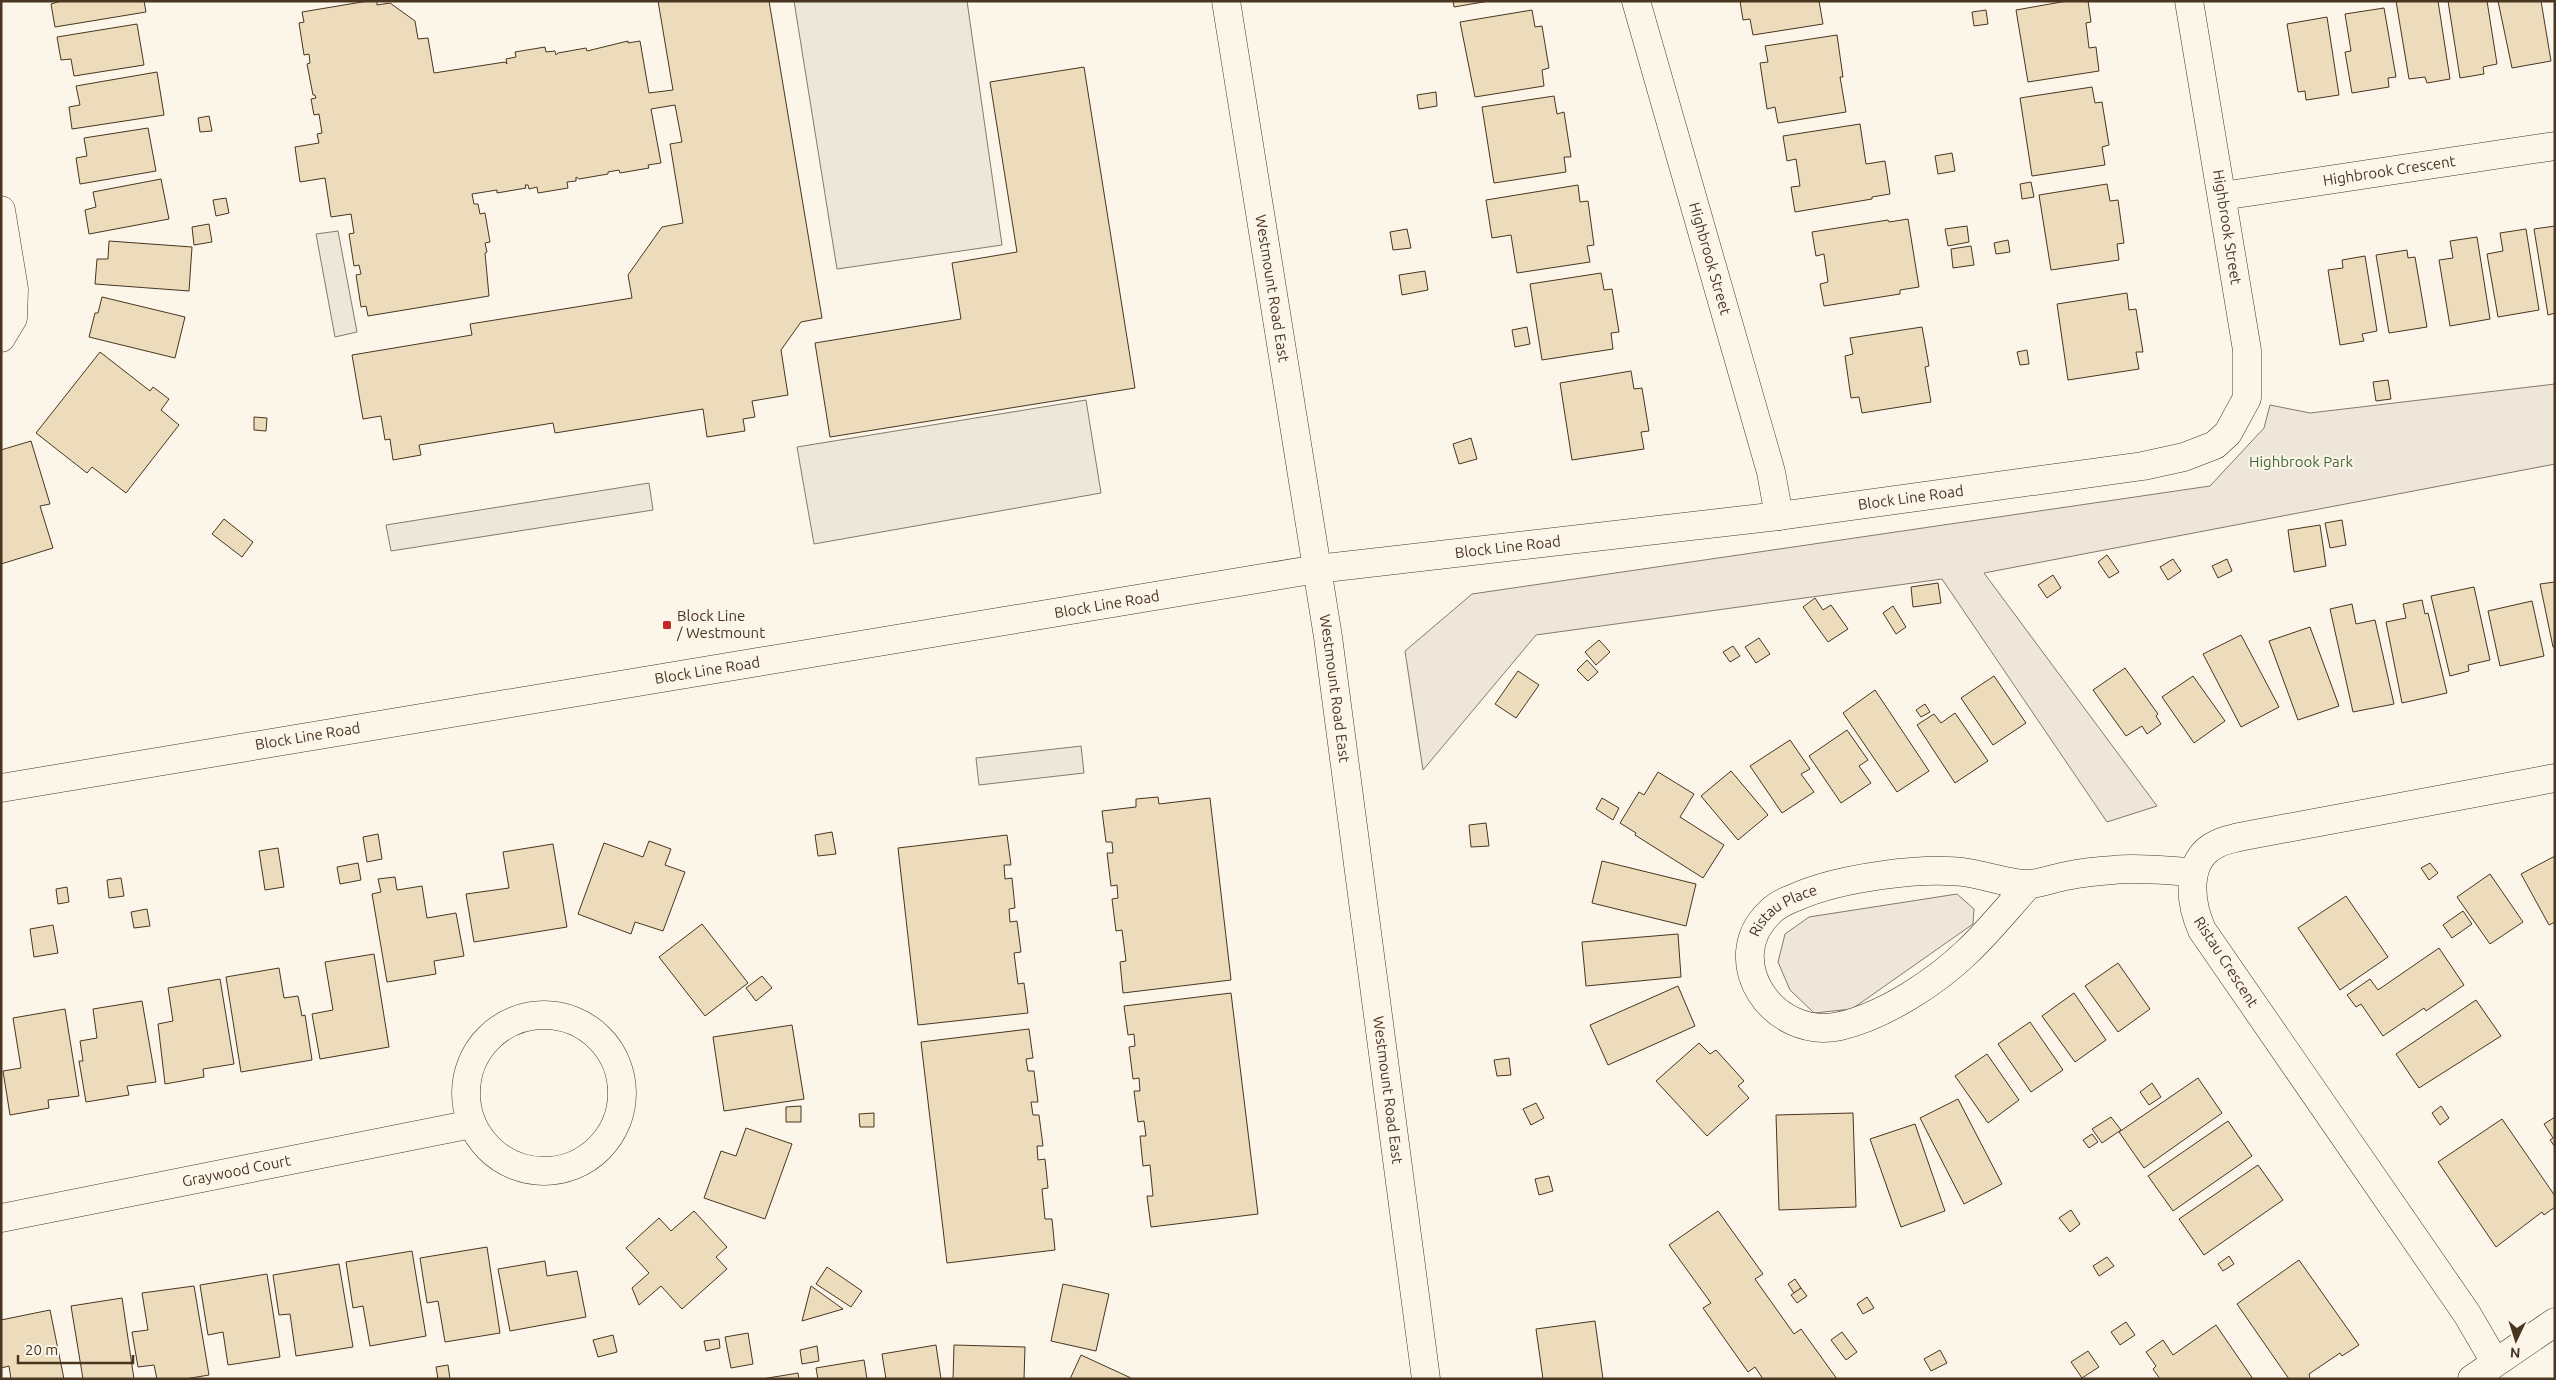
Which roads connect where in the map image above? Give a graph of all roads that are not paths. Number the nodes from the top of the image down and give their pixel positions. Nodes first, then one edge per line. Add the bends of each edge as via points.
1 (1226, 1) edge
2 (1636, 1) edge
3 (2189, 1) edge
4 (2555, 146) edge
5 (2222, 196) junction
6 (1, 210) edge
7 (1, 338) edge
8 (2215, 445) joint
9 (1779, 516) junction
10 (1317, 570) junction
11 (2555, 778) edge
12 (1, 788) edge
13 (2194, 872) junction
14 (2029, 884) junction
15 (472, 1124) junction
16 (1, 1218) edge
17 (2555, 1322) edge
18 (2495, 1362) junction
19 (1426, 1379) edge
20 (2472, 1379) edge

1 - 10 street, Westmount Road East
2 - 9 street, Highbrook Street via 1770,472
3 - 5 street, Highbrook Street
4 - 5 street, Highbrook Crescent
5 - 8 street, Highbrook Street via 2247,350 2247,398 2228,433
6 - 7 street via 14,289 12,318
8 - 9 street, Block Line Road via 2184,457 2143,466
9 - 10 street, Block Line Road
10 - 12 street, Block Line Road
10 - 19 street, Westmount Road East
11 - 13 street, Ristau Crescent via 2239,837 2216,844 2203,855
13 - 14 street, Ristau Place via 2116,869
13 - 18 street, Ristau Crescent via 2191,890 2194,912 2202,930 2467,1314
14 - 14 street, Ristau Place via 1967,872 1912,871 1796,896 1770,911 1755,933 1751,955 1753,979 1776,1012 1797,1025 1831,1027 1855,1021 1912,994 1968,951
15 - 15 street via 487,1147 509,1163 553,1170 582,1161 603,1144 618,1120 622,1093 617,1064 594,1033 571,1019 546,1014 519,1018 491,1035 474,1056 468,1073 466,1101
15 - 16 street, Graywood Court
17 - 18 street
18 - 20 street

